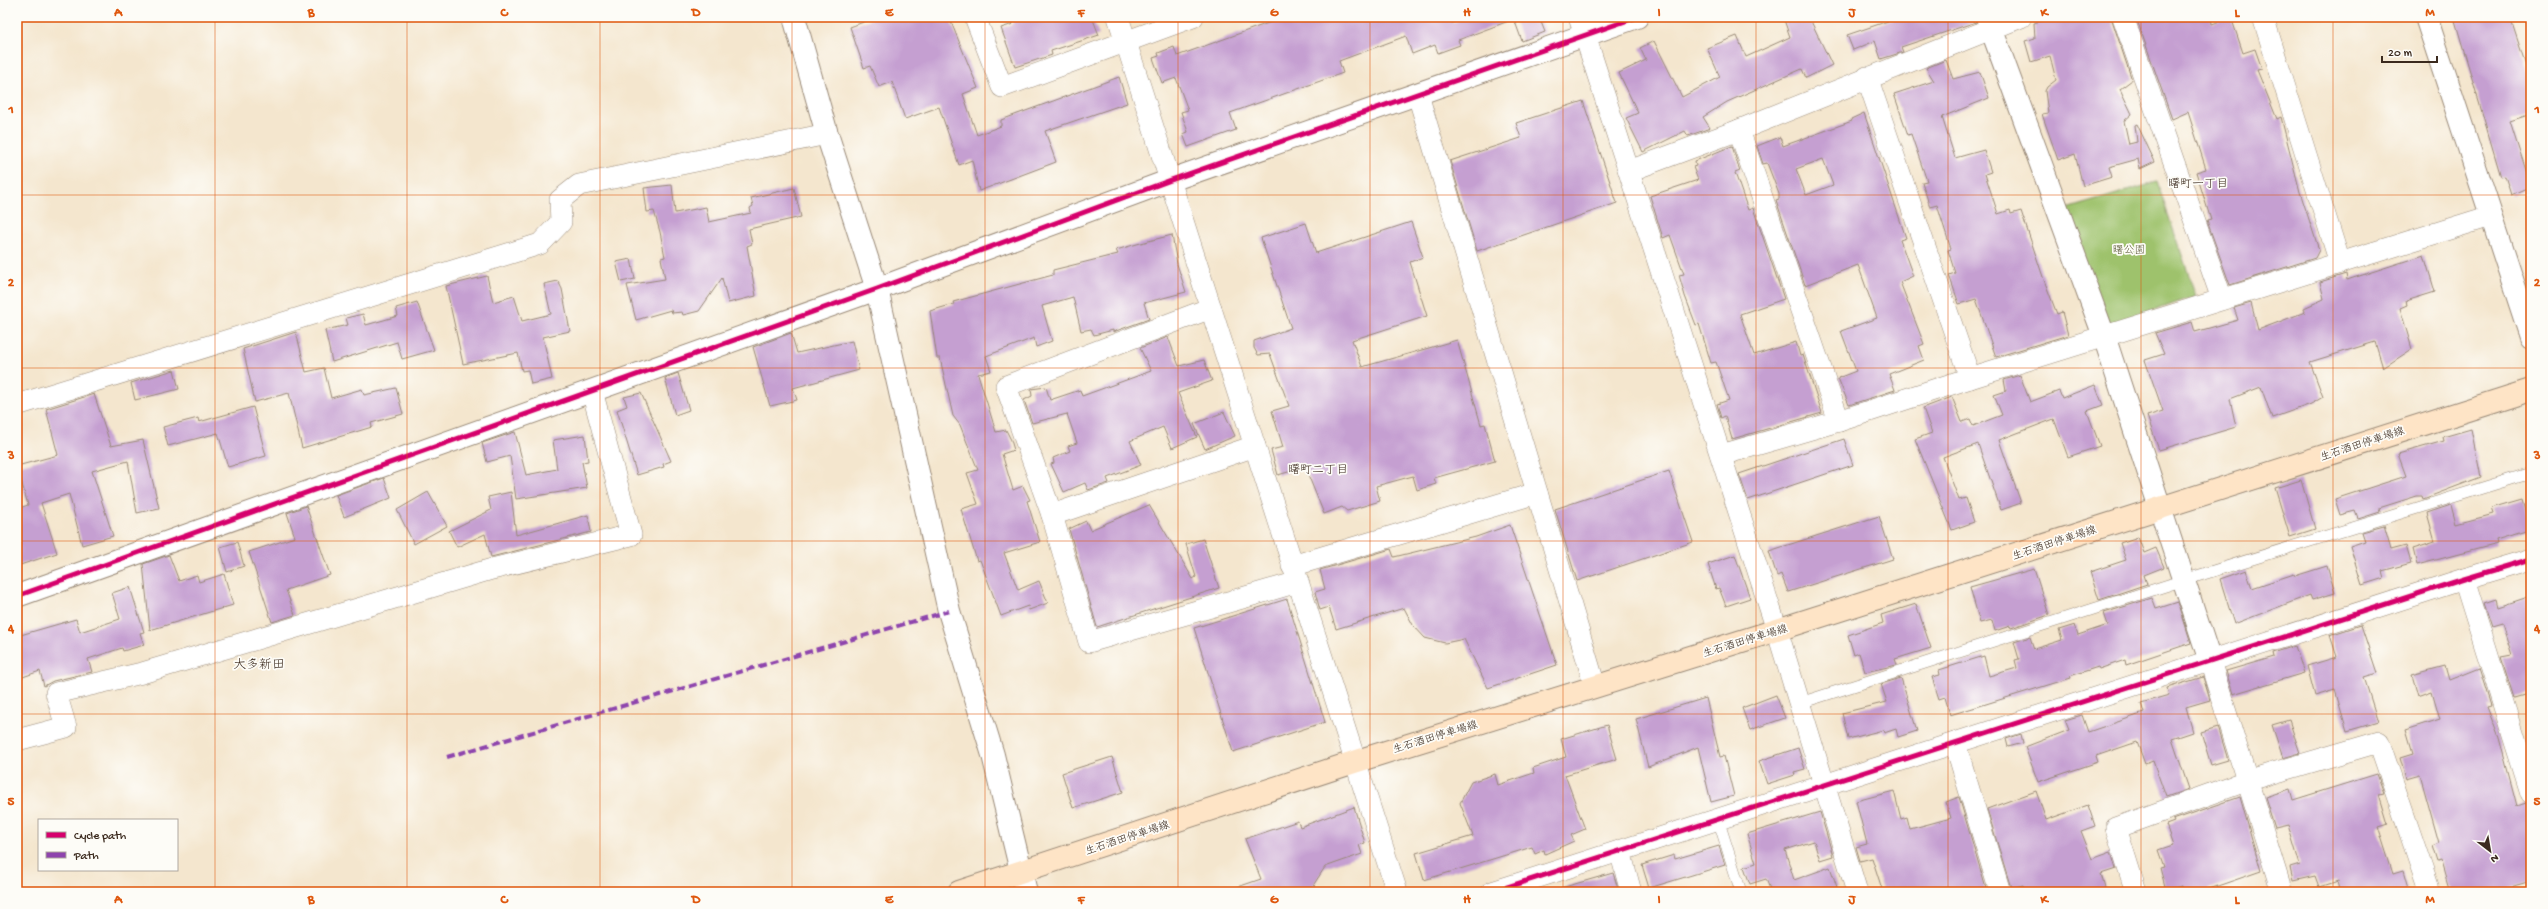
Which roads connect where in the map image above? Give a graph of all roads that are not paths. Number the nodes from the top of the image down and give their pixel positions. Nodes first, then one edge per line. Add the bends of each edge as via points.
1 (794, 17) edge
2 (975, 17) edge
3 (1118, 17) edge
4 (1193, 17) edge
5 (1637, 17) edge
6 (2021, 17) edge
7 (2123, 17) edge
8 (2263, 17) edge
9 (2426, 17) edge
10 (1989, 23) edge
11 (1582, 26) edge
12 (1126, 40) junction
13 (1867, 77) junction
14 (1418, 95) junction
15 (1739, 130) junction
16 (828, 134) junction
17 (1629, 171) junction
18 (1171, 180) junction
19 (2491, 216) junction
20 (2340, 263) junction
21 (877, 289) junction
22 (2222, 299) junction
23 (1211, 308) junction
24 (2104, 336) junction
25 (2531, 337) edge
26 (1970, 378) junction
27 (2531, 390) edge
28 (592, 391) junction
29 (17, 405) edge
30 (1839, 421) junction
31 (1254, 446) junction
32 (1721, 455) junction
33 (2531, 473) edge
34 (1538, 493) junction
35 (2161, 507) junction
36 (1052, 514) junction
37 (2531, 559) edge
38 (1295, 574) junction
39 (2464, 579) junction
40 (2184, 580) junction
41 (17, 596) edge
42 (1777, 630) junction
43 (2210, 661) junction
44 (1595, 686) junction
45 (1800, 703) junction
46 (17, 740) edge
47 (1955, 743) junction
48 (1354, 762) junction
49 (2246, 781) junction
50 (1823, 786) junction
51 (2531, 793) edge
52 (1718, 819) junction
53 (1620, 851) junction
54 (1024, 882) edge
55 (1515, 888) edge
56 (959, 892) edge
57 (1397, 892) edge
58 (1492, 892) edge
59 (1631, 892) edge
60 (1741, 892) edge
61 (1857, 892) edge
62 (2000, 892) edge
63 (2136, 892) edge
64 (2282, 892) edge
65 (2430, 892) edge

1 - 16 street
2 - 12 street via 1002,86
3 - 12 street
4 - 12 street
5 - 11 street
6 - 10 street
7 - 22 street
8 - 20 street
9 - 19 street
10 - 13 street
10 - 24 street
11 - 14 street
11 - 17 street
12 - 18 street
13 - 15 street
13 - 26 street
14 - 18 street
14 - 34 street
15 - 17 street
15 - 30 street
16 - 21 street
16 - 29 street via 579,185 560,200 561,222 540,244
17 - 32 street
18 - 21 street
18 - 23 street
19 - 20 street
19 - 25 street
20 - 22 street
21 - 28 street
21 - 54 street via 949,611 993,755
22 - 24 street
23 - 31 street
23 - 36 street via 1006,386
24 - 26 street
24 - 35 street
26 - 30 street
27 - 35 main road, 生石酒田停車場線
28 - 41 street
28 - 46 street via 631,534 492,569 142,673 56,693 66,727
30 - 32 street
31 - 36 street
31 - 38 street
32 - 42 street
33 - 40 lane
34 - 38 street
34 - 44 street
35 - 40 street
35 - 42 main road, 生石酒田停車場線
36 - 38 street via 1089,642
37 - 39 street
38 - 48 street
39 - 43 street
39 - 51 street
40 - 43 street
40 - 45 lane
42 - 44 main road, 生石酒田停車場線
42 - 45 street
43 - 47 street
43 - 49 street
44 - 48 main road, 生石酒田停車場線
45 - 50 street
47 - 50 street
47 - 62 street
48 - 54 main road, 生石酒田停車場線
48 - 57 street
49 - 63 street via 2116,828
49 - 64 street
49 - 65 street via 2379,742
50 - 52 street
50 - 61 street
52 - 53 street
52 - 60 lane
53 - 55 street
53 - 59 street
54 - 56 main road, 生石酒田停車場線
55 - 58 street

